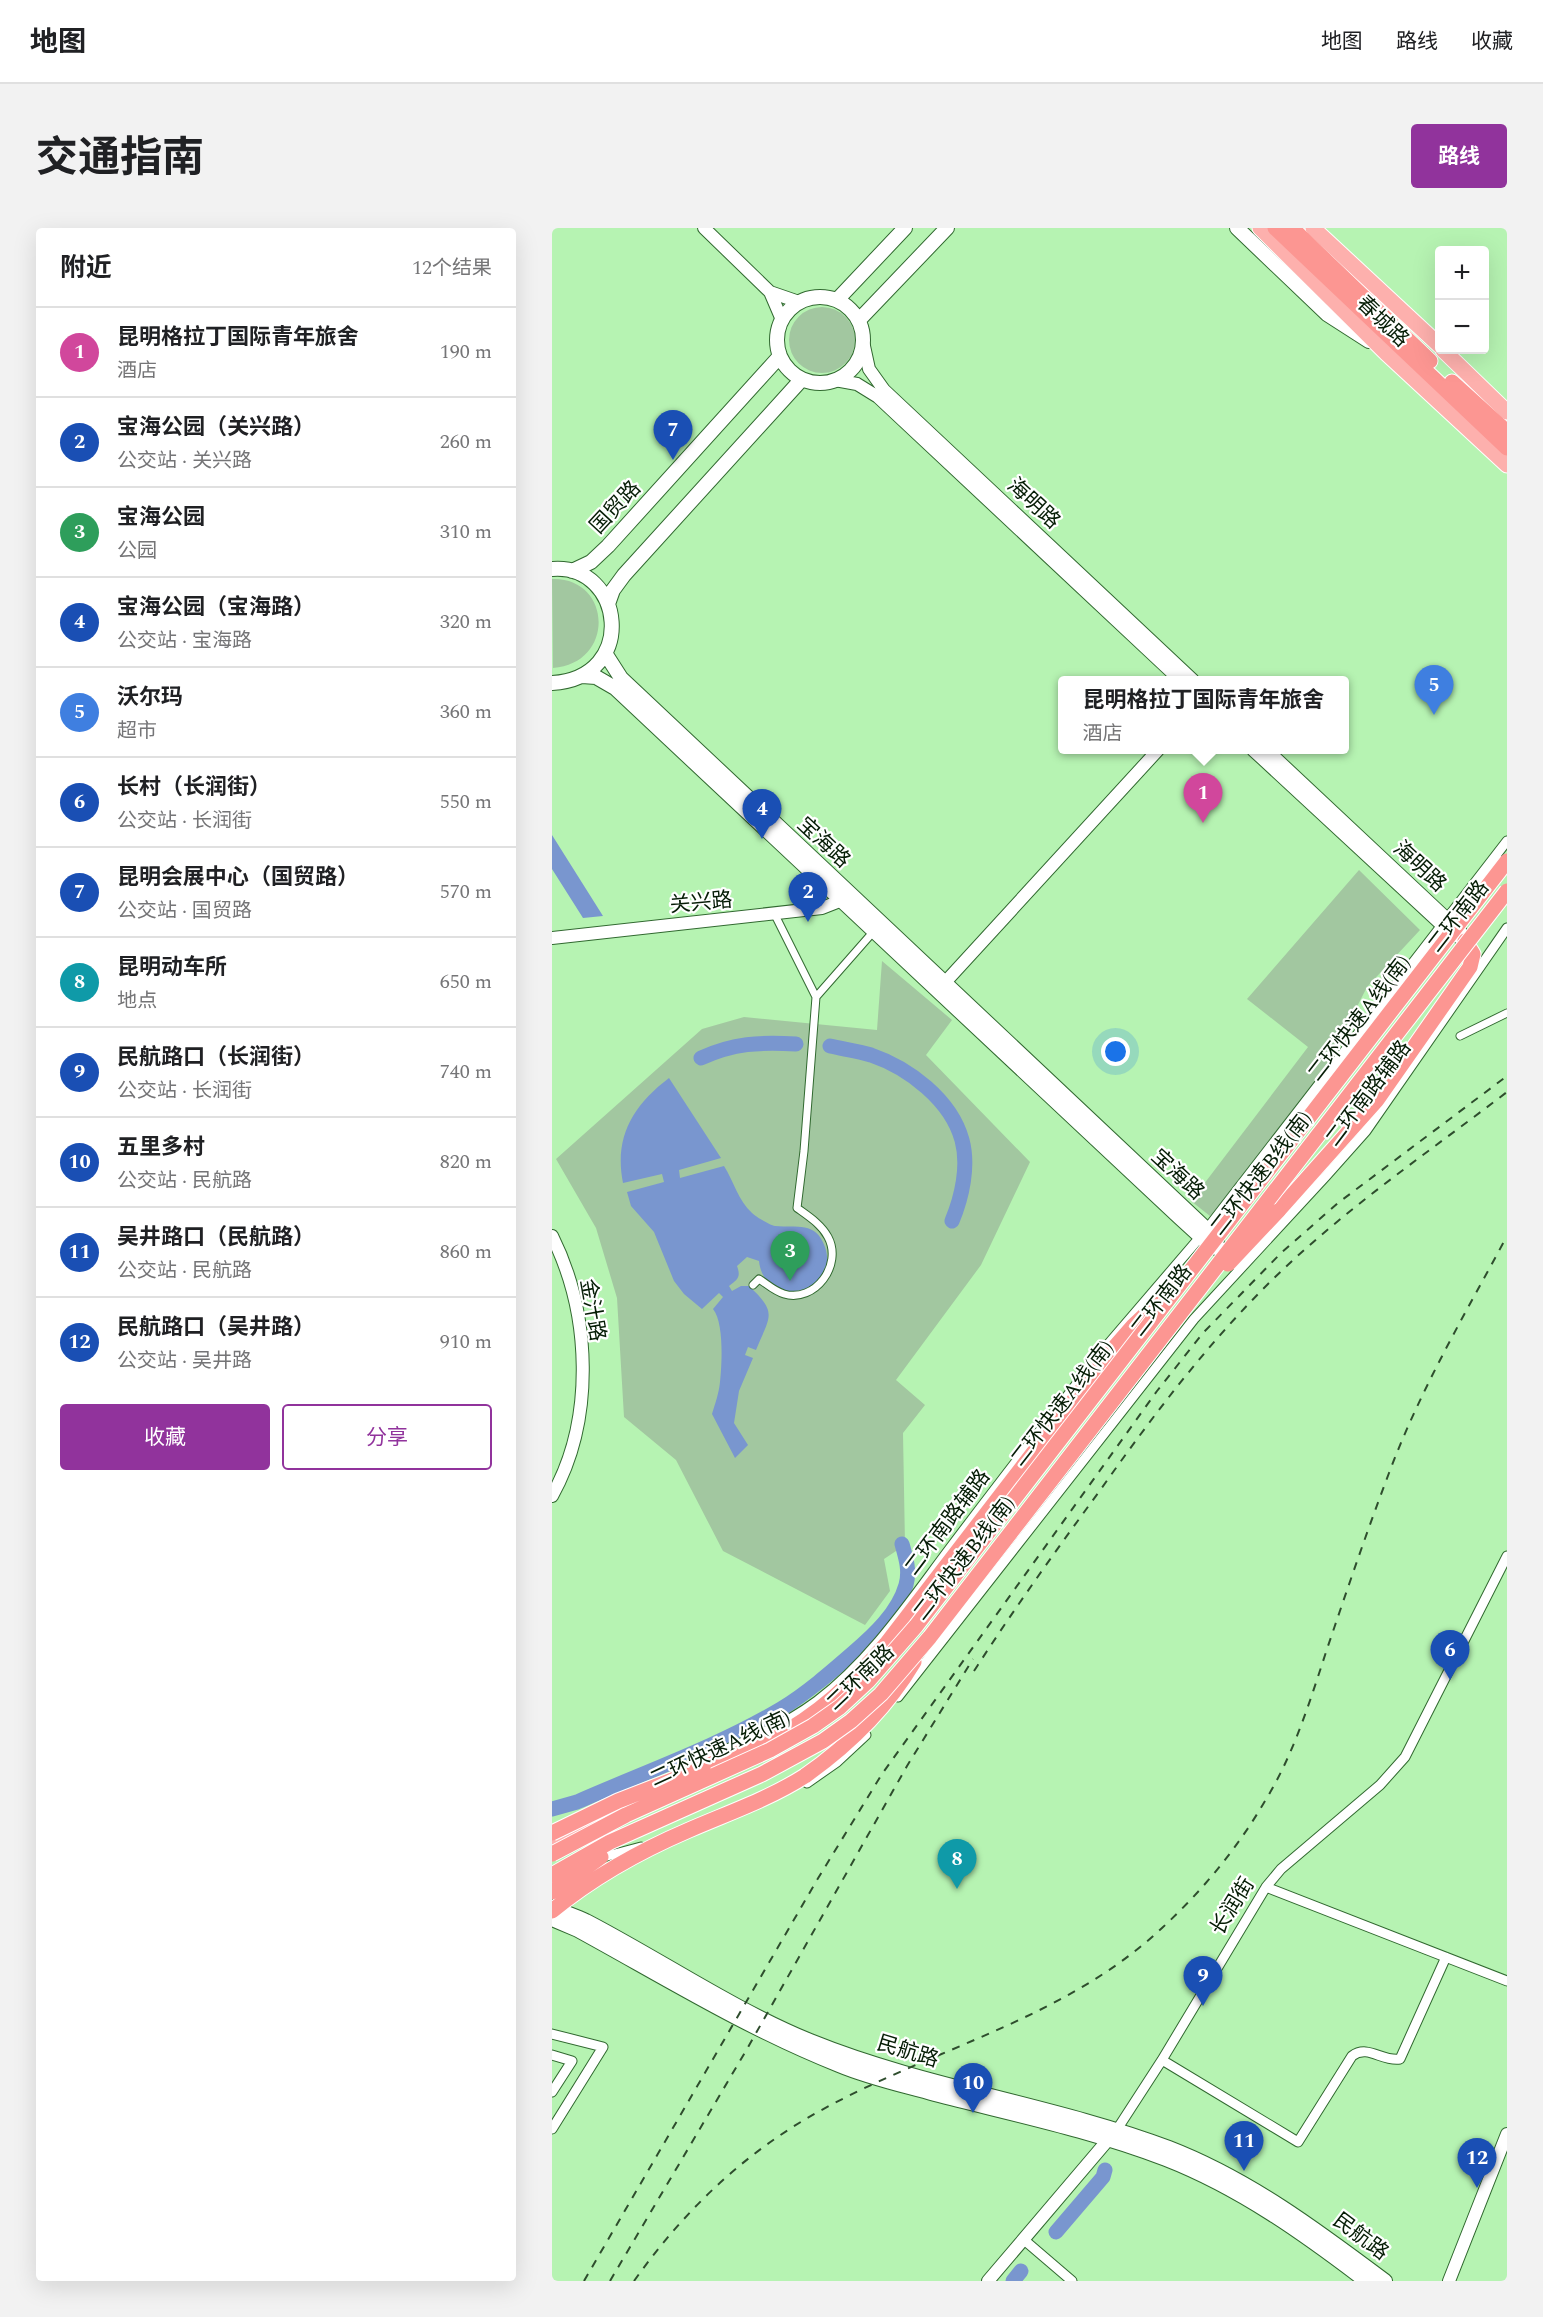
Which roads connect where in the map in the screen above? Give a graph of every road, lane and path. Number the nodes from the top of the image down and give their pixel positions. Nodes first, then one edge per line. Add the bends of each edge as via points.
1 (704, 228) edge
2 (904, 228) edge
3 (1237, 228) edge
4 (1260, 228) edge
5 (1275, 228) edge
6 (1292, 228) edge
7 (946, 229) edge
8 (1314, 229) edge
9 (770, 292) junction
10 (837, 300) junction
11 (799, 302) junction
12 (782, 320) junction
13 (859, 320) junction
14 (1435, 342) edge
15 (864, 345) junction
16 (1386, 353) junction
17 (1448, 354) edge
18 (780, 356) junction
19 (1424, 362) junction
20 (802, 380) junction
21 (835, 380) junction
22 (1506, 408) edge
23 (1507, 432) edge
24 (1507, 448) edge
25 (1507, 466) edge
26 (552, 569) edge
27 (572, 571) junction
28 (609, 604) junction
29 (605, 653) junction
30 (582, 676) junction
31 (1175, 676) edge
32 (1188, 676) edge
33 (552, 682) edge
34 (1154, 754) edge
35 (1258, 754) edge
36 (1271, 754) edge
37 (1507, 841) edge
38 (1507, 863) edge
39 (1407, 886) junction
40 (1507, 889) edge
41 (1507, 897) edge
42 (846, 899) junction
43 (775, 915) junction
44 (1507, 928) edge
45 (1457, 930) junction
46 (874, 931) junction
47 (552, 938) edge
48 (1485, 959) junction
49 (942, 986) junction
50 (816, 997) junction
51 (1506, 1012) edge
52 (1460, 1036) dead end
53 (552, 1236) edge
54 (1213, 1240) junction
55 (1243, 1266) junction
56 (753, 1285) dead end
57 (1156, 1344) junction
58 (552, 1496) edge
59 (1507, 1556) edge
60 (941, 1571) junction
61 (948, 1610) junction
62 (883, 1665) junction
63 (813, 1726) junction
64 (809, 1750) junction
65 (703, 1768) junction
66 (552, 1833) edge
67 (552, 1839) edge
68 (552, 1844) edge
69 (552, 1854) edge
70 (552, 1875) edge
71 (552, 1882) edge
72 (1266, 1887) junction
73 (552, 1892) edge
74 (553, 1917) edge
75 (1446, 1957) junction
76 (1507, 1981) edge
77 (552, 2034) edge
78 (552, 2055) edge
79 (1162, 2060) junction
80 (552, 2092) edge
81 (552, 2129) edge
82 (1507, 2134) edge
83 (1112, 2135) junction
84 (1023, 2240) junction
85 (988, 2281) edge
86 (1072, 2281) edge
87 (1366, 2281) edge
88 (1385, 2281) edge
89 (1449, 2281) edge

1 - 9 street
2 - 10 main road
3 - 16 main road via 1327,314
4 - 16 main road, 春城路
5 - 19 highway
6 - 19 highway
7 - 13 main road
8 - 14 main road, 春城路
9 - 11 street
9 - 12 street
10 - 11 main road via 818,297
10 - 13 main road
11 - 12 main road
12 - 18 main road via 777,344
13 - 15 main road
15 - 21 main road via 853,369
15 - 32 street, 海明路 via 869,369 884,390
16 - 25 main road, 春城路
17 - 22 main road, 春城路
18 - 20 main road via 785,366
18 - 27 main road, 国贸路 via 608,546 591,562
19 - 23 highway
19 - 24 highway
20 - 21 main road
20 - 28 main road via 624,575
21 - 31 street, 海明路 via 856,384 878,397
26 - 27 main road
27 - 28 main road via 587,578
28 - 29 main road via 611,638
29 - 30 main road via 598,665
29 - 42 main road, 宝海路 via 621,678
30 - 33 main road
30 - 42 main road, 宝海路 via 596,677 615,688
34 - 49 street
35 - 39 street, 海明路
36 - 39 street, 海明路
37 - 45 street, 二环南路辅路
38 - 45 main road, 二环南路
38 - 62 highway, 二环快速A线(南), bridge
39 - 45 street, 海明路
40 - 45 highway, 二环快速B线(南), bridge
41 - 45 highway, bridge
42 - 43 street, 关兴路 via 822,908
42 - 46 main road, 宝海路
42 - 49 main road, 宝海路
43 - 47 street, 关兴路
43 - 50 street
44 - 48 street, 二环南路辅路
45 - 48 street
45 - 54 main road, 二环南路
45 - 54 street, 二环南路辅路
45 - 57 highway, 二环快速B线(南), bridge
45 - 57 highway, bridge via 1473,954 1473,961 1366,1113
46 - 49 main road, 宝海路
46 - 50 street
48 - 55 street, 二环南路辅路 via 1366,1131
49 - 54 main road, 宝海路
50 - 56 street via 797,1208 829,1238 830,1266 818,1286 798,1295 783,1294 759,1279
51 - 52 street
53 - 58 street, 金汁路 via 566,1268 579,1320 582,1381 573,1444 564,1475
54 - 55 street
54 - 60 highway via 1193,1269 1113,1349
54 - 61 main road, 二环南路
54 - 67 street, 二环南路辅路 via 1117,1333 898,1616 845,1676 819,1699 780,1724 634,1791
54 - 68 main road, 二环南路 via 912,1635 855,1697 815,1729 772,1753
55 - 71 street, 二环南路辅路 via 1176,1341 932,1656 852,1748 820,1774 756,1809 674,1839 603,1857
57 - 64 highway, 二环快速B线(南), bridge via 912,1658 859,1714
59 - 72 street, 长润街 via 1405,1757 1380,1785 1281,1869
60 - 62 highway, bridge
60 - 65 highway via 875,1656 827,1703 773,1738
61 - 71 main road, 二环南路 via 894,1676 836,1730 777,1764 615,1838 588,1853
61 - 74 highway, bridge via 885,1705 845,1745 776,1793 626,1860 587,1884
62 - 63 highway, 二环快速A线(南), bridge via 840,1707
63 - 65 highway, bridge via 776,1746
63 - 69 highway, 二环快速A线(南), bridge
64 - 70 highway, 二环快速B线(南), bridge via 618,1838
64 - 73 highway, bridge via 749,1785 625,1843
65 - 66 highway, bridge via 613,1803
72 - 75 street
72 - 79 street, 长润街
74 - 83 main road, 民航路 via 584,1920 812,2041 884,2067
75 - 76 street
75 - 79 street via 1400,2059 1359,2050 1298,2142
77 - 81 street via 603,2047
78 - 80 street via 572,2061
79 - 83 street, 长润街
82 - 89 street
83 - 84 street, 长润街
83 - 87 main road, 民航路 via 1256,2203
83 - 88 main road, 民航路 via 1169,2149 1221,2171 1308,2223
84 - 85 street, 长润街
84 - 86 street

